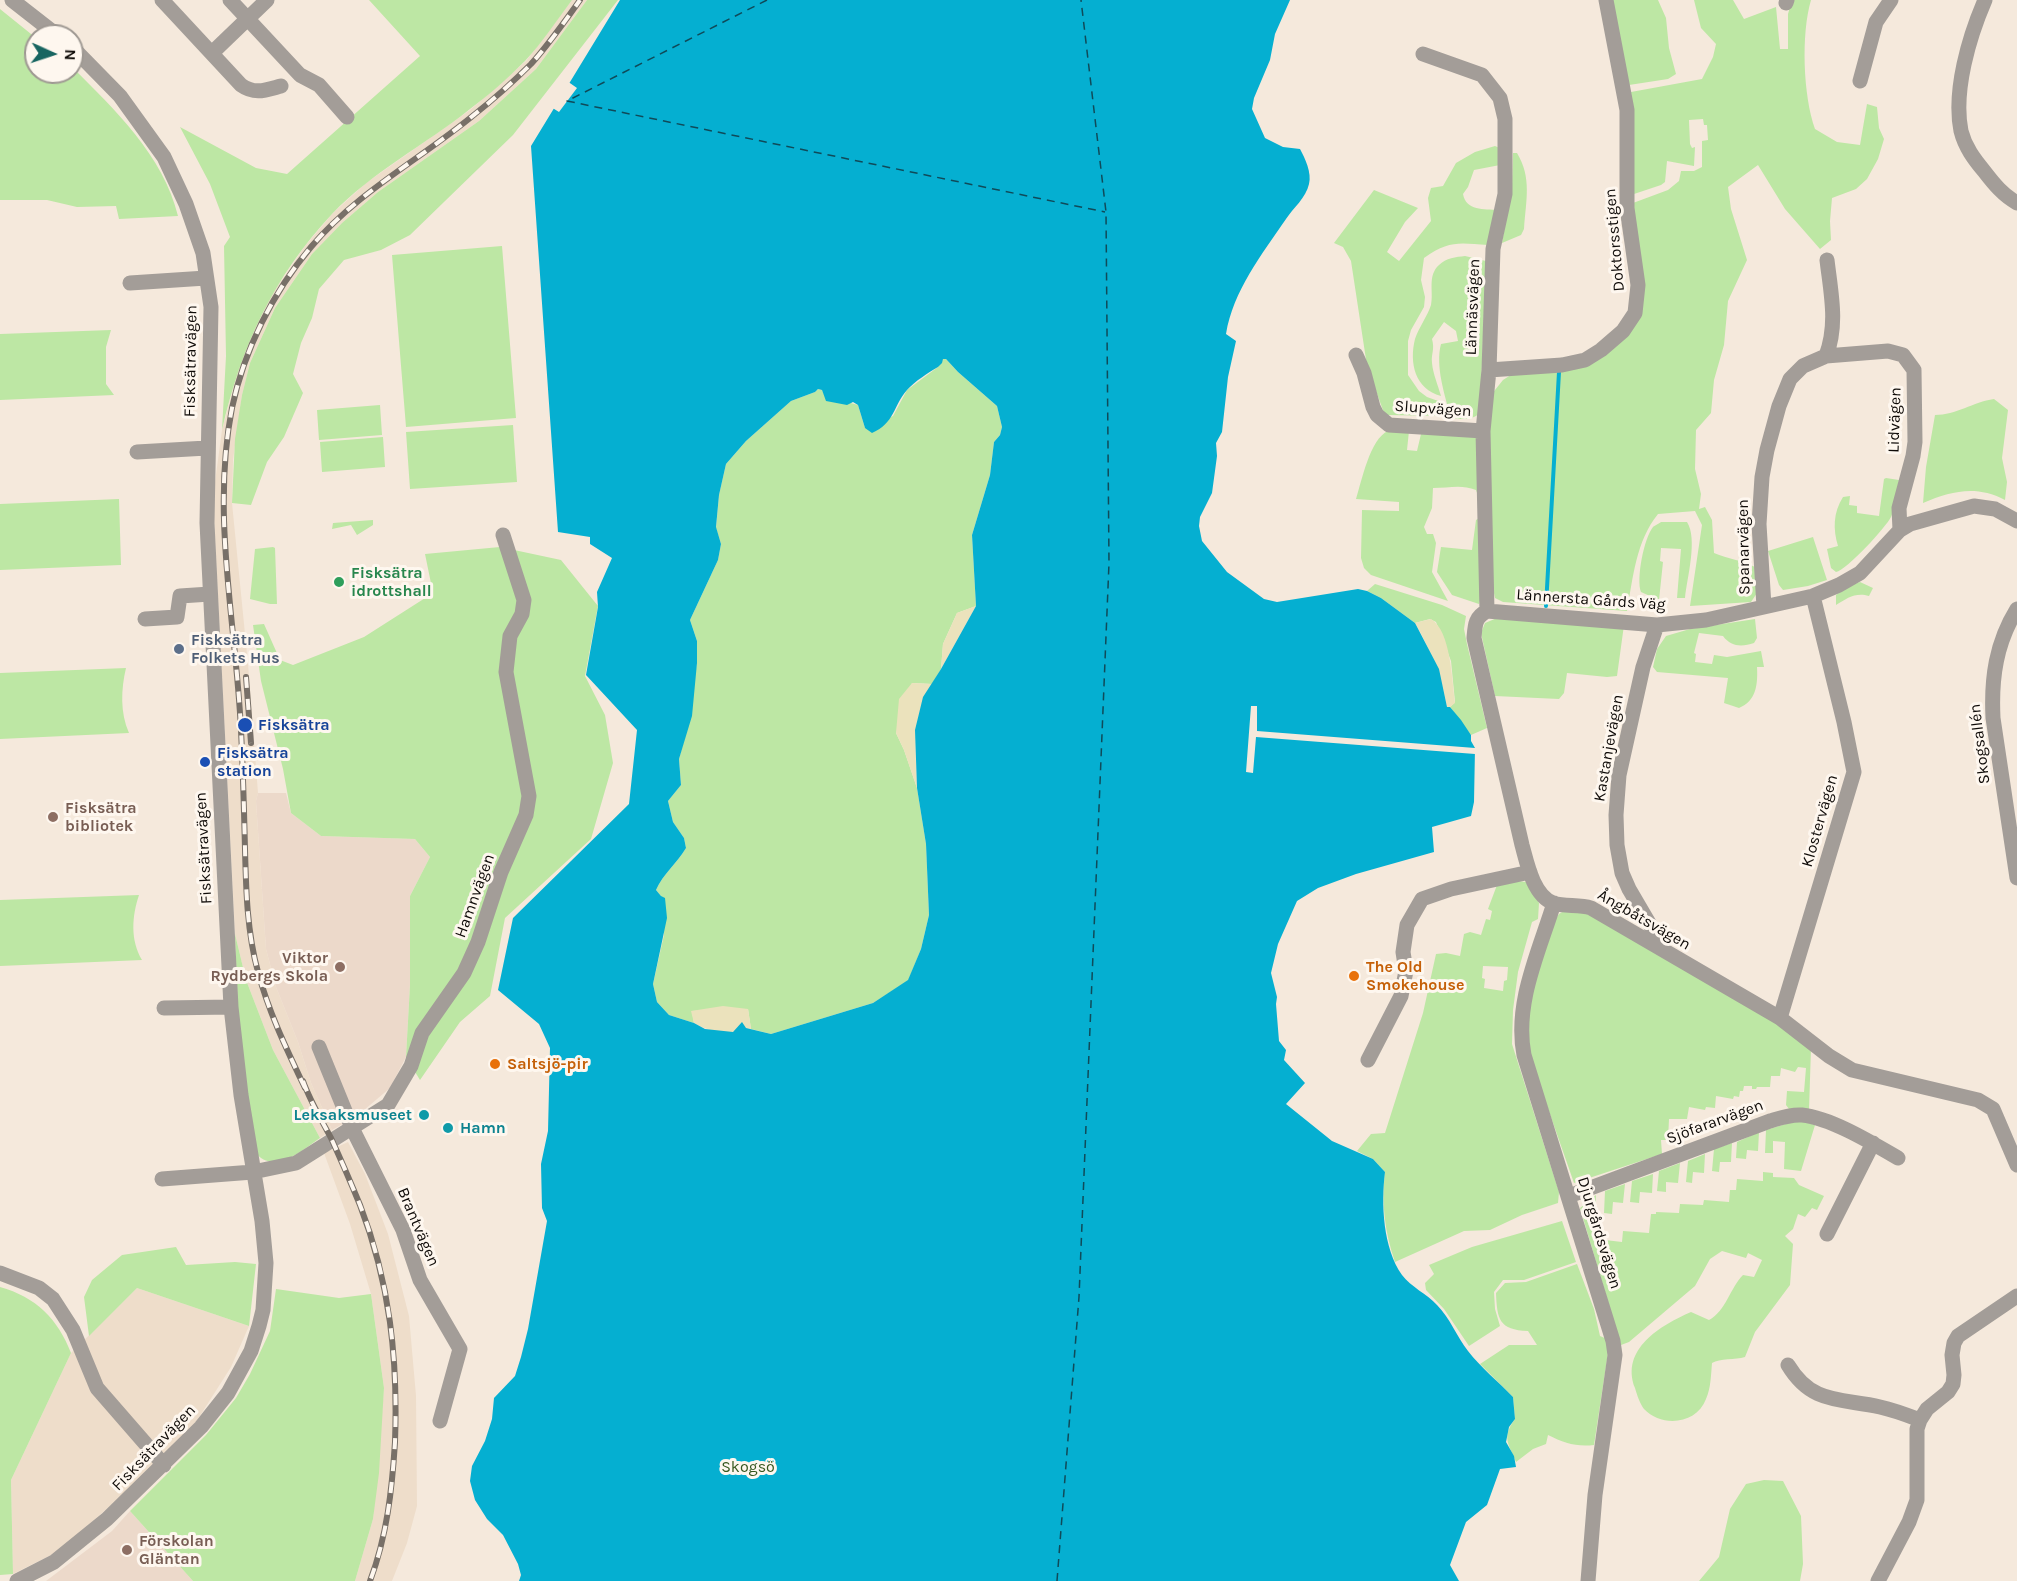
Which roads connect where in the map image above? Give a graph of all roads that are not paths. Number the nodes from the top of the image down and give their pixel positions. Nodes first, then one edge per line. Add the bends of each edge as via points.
1 (12, 0) edge
2 (162, 0) edge
3 (230, 0) edge
4 (267, 0) edge
5 (1606, 0) edge
6 (1891, 0) edge
7 (1985, 0) edge
8 (247, 19) junction
9 (43, 24) edge
10 (213, 52) junction
11 (1423, 54) dead end
12 (84, 60) edge
13 (1860, 81) dead end
14 (281, 86) dead end
15 (347, 117) dead end
16 (2017, 203) edge
17 (1827, 260) dead end
18 (206, 278) junction
19 (130, 283) dead end
20 (1356, 355) dead end
21 (1826, 356) junction
22 (1489, 370) junction
23 (1483, 430) junction
24 (207, 448) junction
25 (137, 452) dead end
26 (2017, 521) edge
27 (1900, 530) junction
28 (504, 535) dead end
29 (210, 594) junction
30 (1813, 596) junction
31 (1764, 607) junction
32 (2017, 609) edge
33 (1487, 611) junction
34 (145, 619) dead end
35 (1657, 625) junction
36 (1530, 872) junction
37 (2017, 878) edge
38 (1554, 903) junction
39 (1652, 943) junction
40 (231, 1007) junction
41 (164, 1008) dead end
42 (1780, 1018) junction
43 (319, 1047) dead end
44 (1368, 1060) dead end
45 (352, 1128) junction
46 (1872, 1143) junction
47 (1898, 1158) dead end
48 (2017, 1165) edge
49 (253, 1172) junction
50 (162, 1179) dead end
51 (1569, 1196) junction
52 (1827, 1234) dead end
53 (0, 1273) edge
54 (2017, 1296) edge
55 (1788, 1365) dead end
56 (1920, 1420) junction
57 (440, 1421) dead end
58 (164, 1465) junction
59 (17, 1581) edge
60 (1588, 1581) edge
61 (1878, 1581) edge

1 - 9 street
2 - 10 street
3 - 8 street
4 - 8 street
5 - 22 street, Doktorsstigen via 1627,110 1627,208 1638,285 1635,313 1623,330 1585,360
6 - 13 street via 1876,22
7 - 16 street via 1963,72 1961,131 1970,153 1995,186
8 - 10 street
8 - 15 street via 300,75 319,85
10 - 14 street via 248,90 258,92
11 - 22 street, Lännäsvägen via 1482,75 1504,108 1505,194 1493,249
12 - 18 street, Fisksätravägen via 120,96 164,157 186,204 203,253
17 - 21 street via 1833,319
18 - 19 street
18 - 24 street, Fisksätravägen via 211,306
20 - 23 street, Slupvägen via 1373,407 1383,422
21 - 27 street, Lidvägen via 1888,351 1903,355 1914,370 1915,442 1899,508
21 - 31 street, Spanarvägen via 1803,366 1790,379 1767,450 1759,524
22 - 23 street, Lännäsvägen
23 - 33 street, Lännäsvägen
24 - 25 street
24 - 29 street, Fisksätravägen
26 - 27 street, Lännersta Gårds Väg via 1995,509 1974,506
27 - 30 street, Lännersta Gårds Väg via 1853,578
28 - 45 street, Hamnvägen via 524,600 522,614 510,636 506,672 529,796 526,814 464,973 422,1033 411,1066 388,1105
29 - 34 street via 180,596 177,617
29 - 40 street, Fisksätravägen
30 - 31 street, Lännersta Gårds Väg
30 - 42 street, Klostervägen via 1854,772
31 - 35 street, Lännersta Gårds Väg via 1706,620
32 - 37 street, Skogsallén via 1998,649 1992,679 1993,718
33 - 35 street, Lännersta Gårds Väg
33 - 36 street via 1478,616 1474,638
35 - 39 street, Kastanjevägen via 1643,667 1619,775 1616,815 1622,873 1653,930
36 - 38 street via 1542,893
36 - 44 street via 1422,899 1407,925 1401,996
38 - 39 street, Ångbåtsvägen via 1591,909
38 - 51 street, Djurgårdsvägen via 1520,1028 1530,1074
39 - 42 street, Ångbåtsvägen
40 - 41 street
40 - 49 street, Fisksätravägen
42 - 48 street, Ångbåtsvägen via 1852,1070 1978,1100 1993,1109
43 - 45 street, Brantvägen
45 - 49 street, Hamnvägen via 296,1163
45 - 57 street, Brantvägen via 403,1230 420,1280 460,1349
46 - 47 street, Sjöfararvägen
46 - 51 street, Sjöfararvägen via 1811,1116 1793,1115
46 - 52 street
49 - 50 street, Hamnvägen
49 - 58 street, Fisksätravägen via 266,1263 260,1326 228,1393
51 - 60 street, Djurgårdsvägen via 1615,1355 1595,1495
53 - 58 street via 39,1288 53,1299 73,1330 97,1388
54 - 56 street via 1958,1336 1952,1355 1953,1384
55 - 56 street via 1803,1384 1831,1404 1878,1406
56 - 61 street via 1917,1500
58 - 59 street, Fisksätravägen via 71,1550

